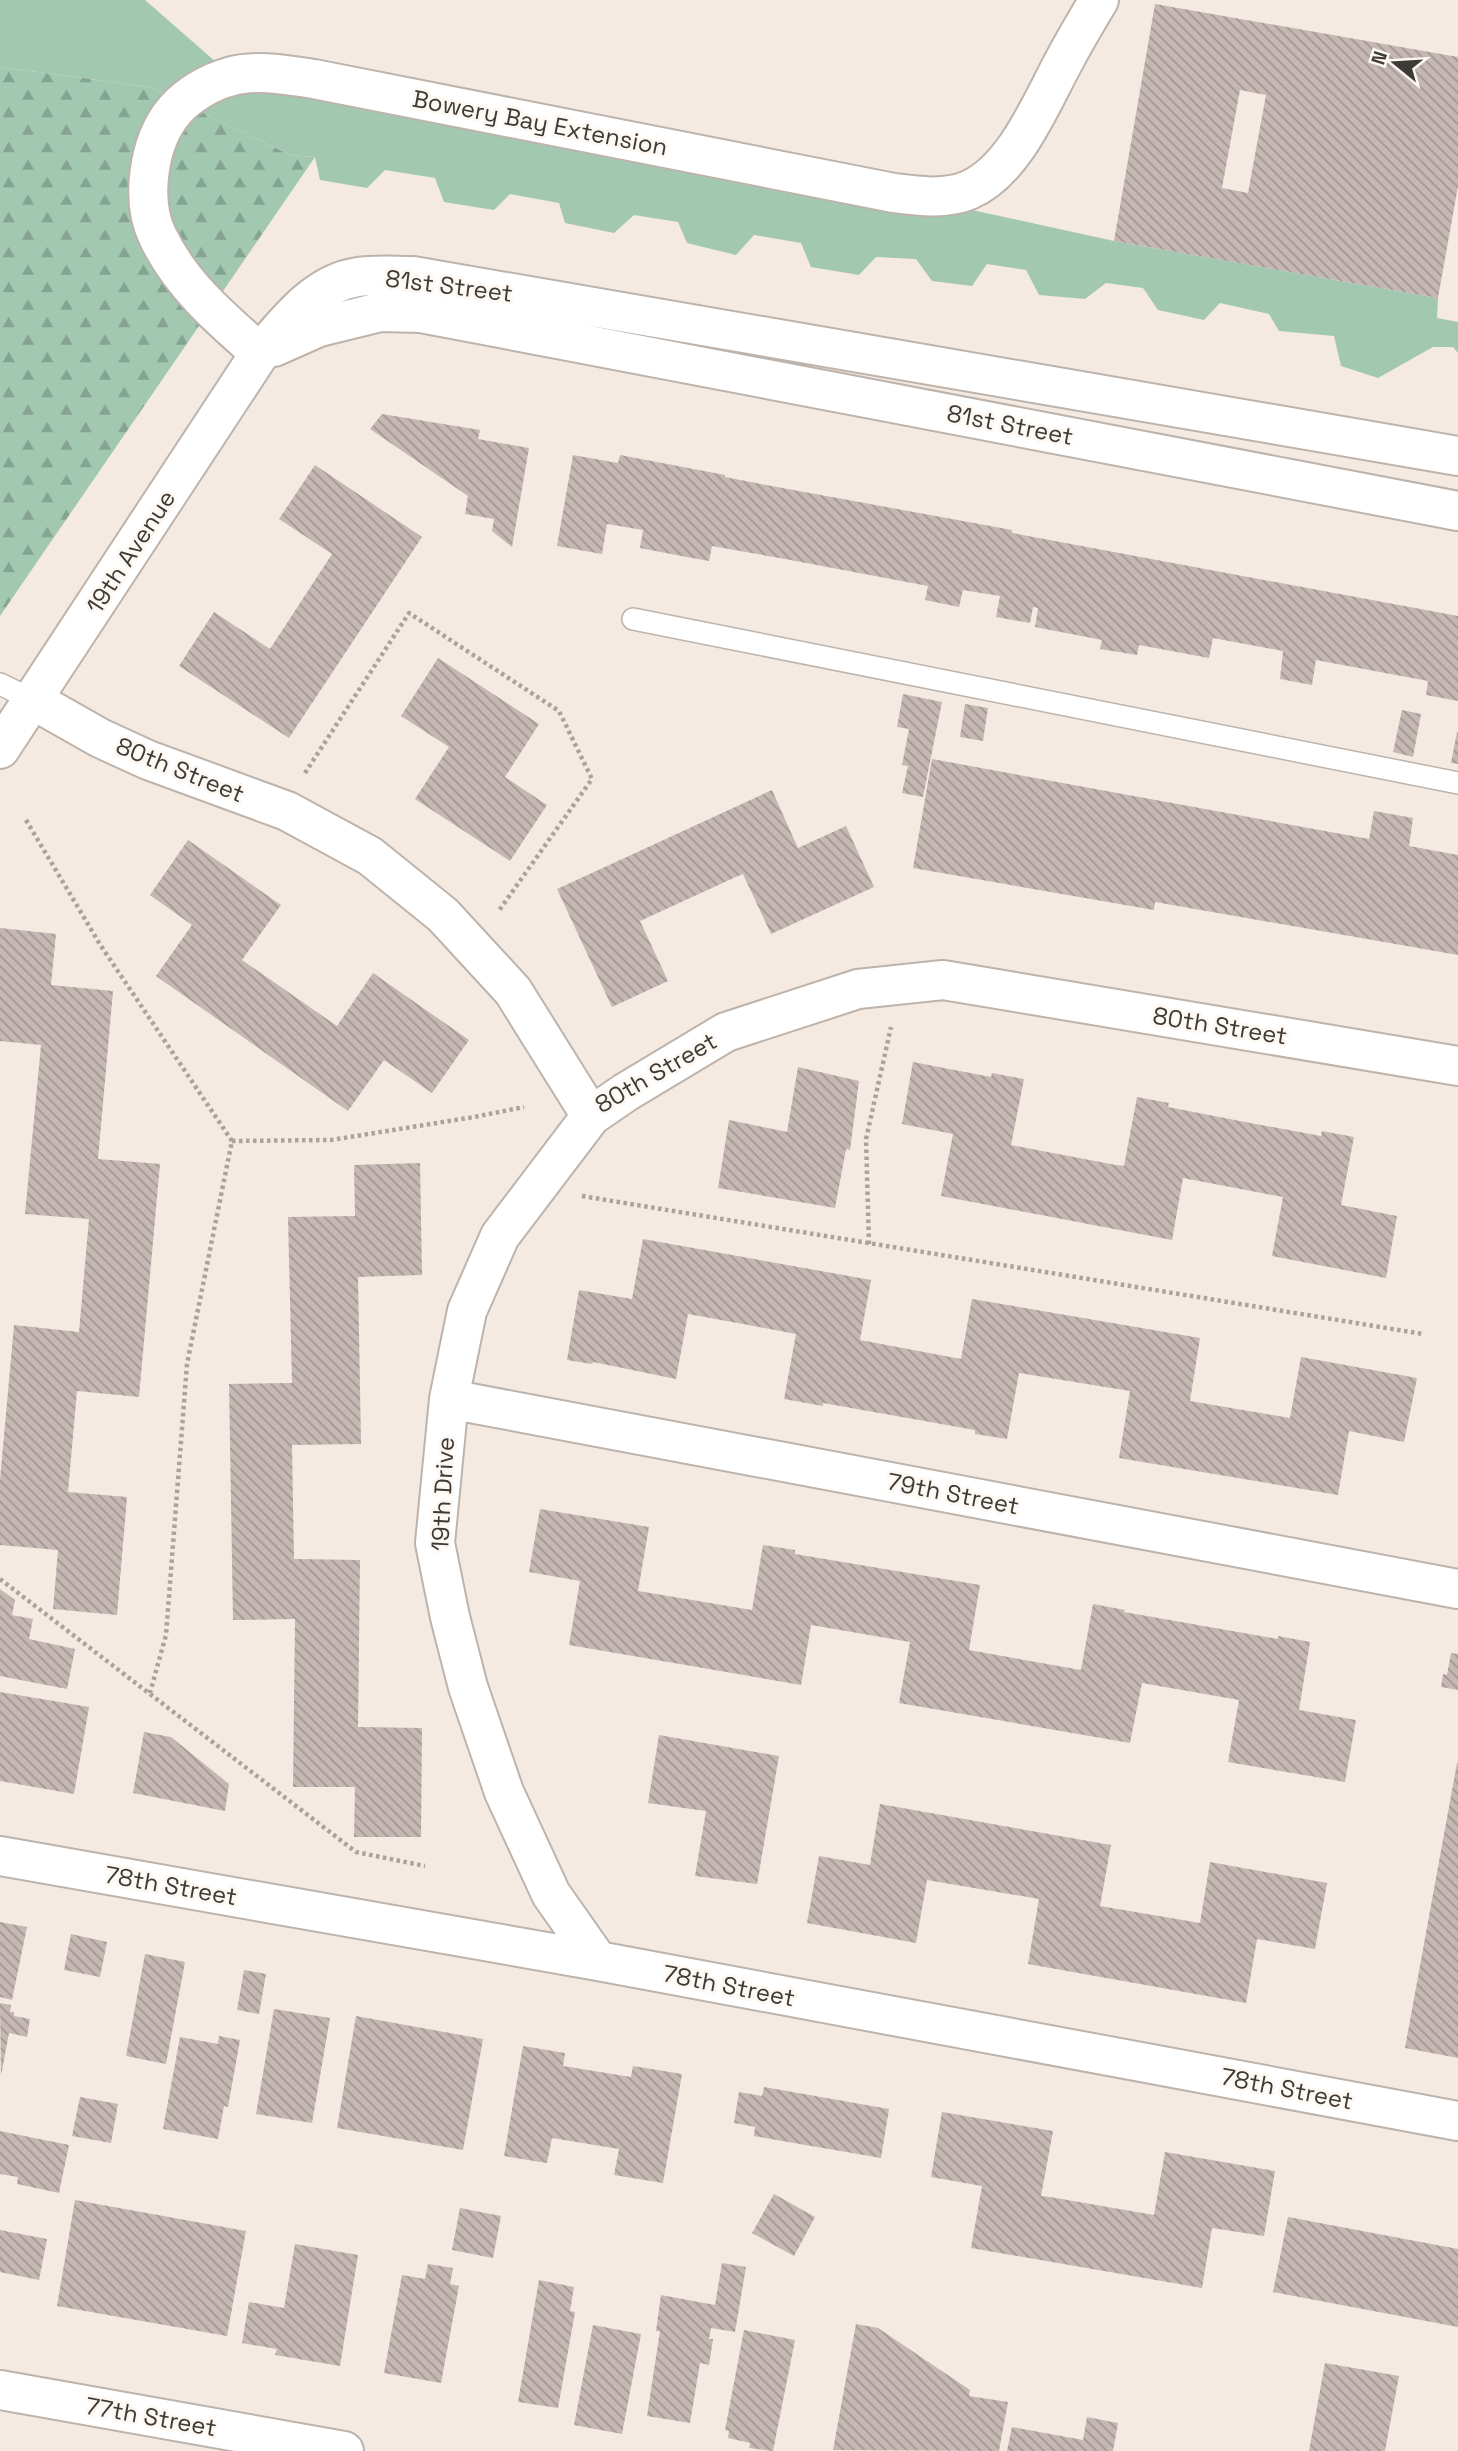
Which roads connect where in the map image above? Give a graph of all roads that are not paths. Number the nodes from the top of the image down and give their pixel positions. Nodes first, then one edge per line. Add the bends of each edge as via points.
1 (1099, 0) edge
2 (260, 353) junction
3 (1458, 456) edge
4 (1458, 511) edge
5 (633, 619) dead end
6 (16, 692) edge
7 (0, 749) edge
8 (1458, 783) edge
9 (1458, 1066) edge
10 (591, 1116) junction
11 (449, 1399) junction
12 (1458, 1589) edge
13 (0, 1856) edge
14 (598, 1961) junction
15 (1458, 2121) edge
16 (0, 2389) edge
17 (344, 2451) edge

1 - 2 street, Bowery Bay Extension via 1002,166 968,191 943,196 894,193 314,79 254,73 213,82 174,111 155,149 149,172 151,214 157,236 194,291
2 - 3 street, 81st Street via 295,312 323,290 357,276 413,276
2 - 4 street, 81st Street via 319,327 355,318 380,312 421,313
2 - 6 street, 19th Avenue
5 - 8 lane
6 - 7 street, 19th Avenue
6 - 10 street, 80th Street via 100,738 287,811 370,856 443,915 513,991
9 - 10 street, 80th Street via 943,980 858,989 726,1032
10 - 11 street, 19th Drive via 500,1236 467,1311
11 - 12 street, 79th Street
11 - 14 street, 19th Drive via 435,1543 468,1687 504,1792 551,1894
13 - 14 street, 78th Street
14 - 15 street, 78th Street
16 - 17 street, 77th Street

